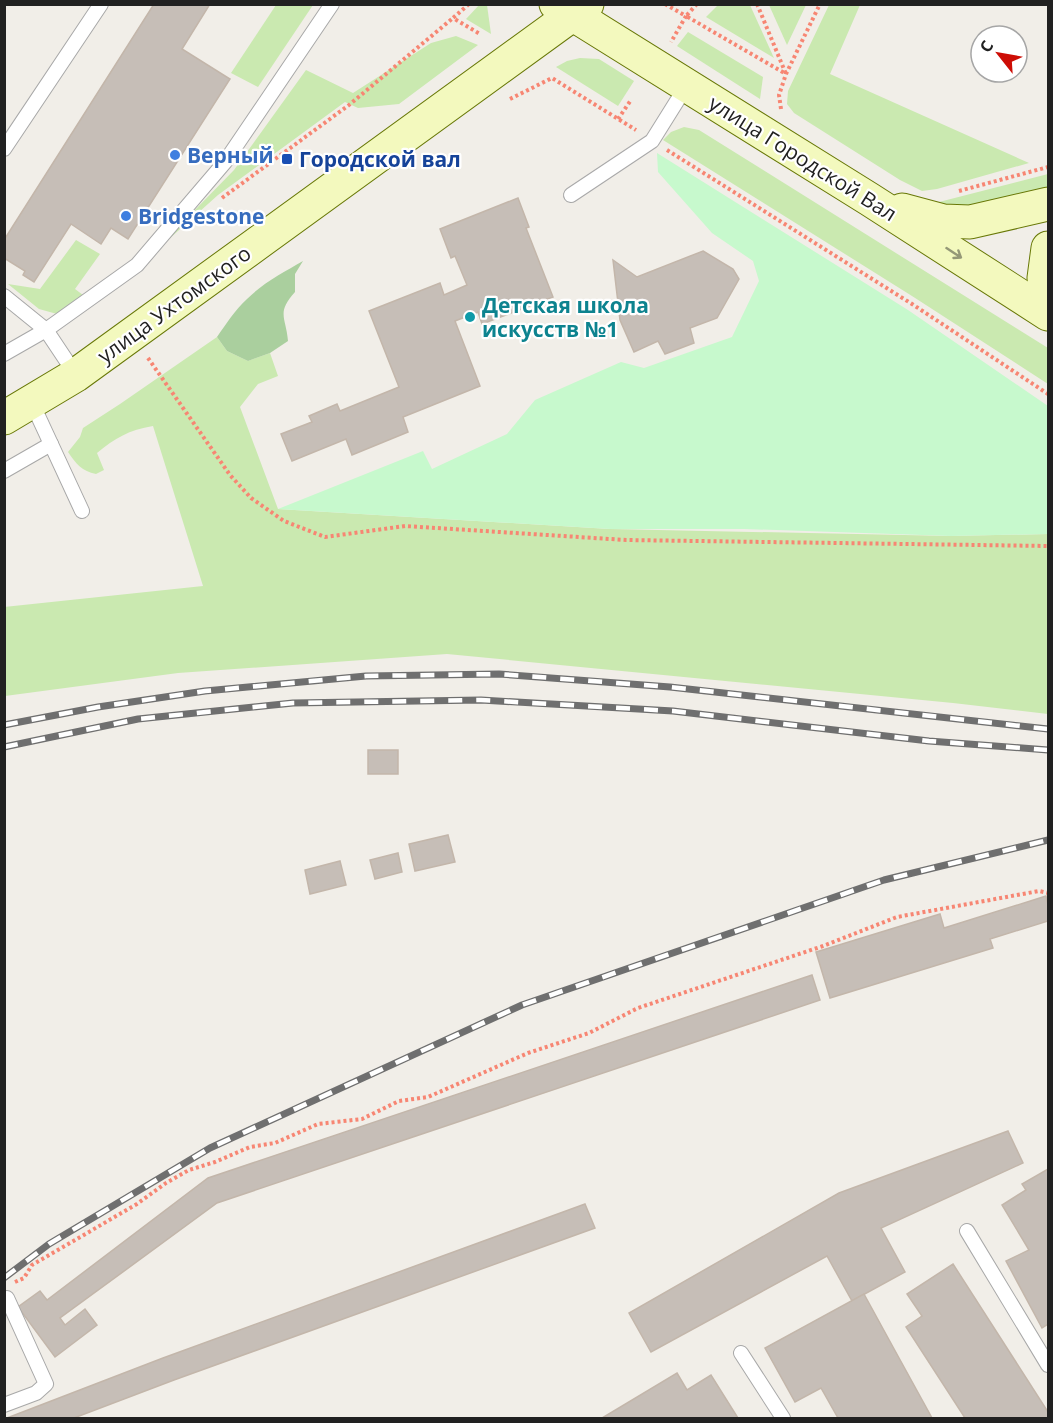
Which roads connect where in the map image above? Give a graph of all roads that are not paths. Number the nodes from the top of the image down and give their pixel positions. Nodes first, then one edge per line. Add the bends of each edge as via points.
1 (101, 4) edge
2 (332, 4) edge
3 (572, 8) edge
4 (687, 85) junction
5 (4, 149) edge
6 (571, 195) dead end
7 (869, 199) junction
8 (1048, 204) edge
9 (1048, 248) edge
10 (1048, 294) edge
11 (4, 296) edge
12 (1048, 314) edge
13 (46, 330) junction
14 (4, 354) edge
15 (76, 375) junction
16 (18, 411) edge
17 (51, 444) junction
18 (4, 471) edge
19 (82, 511) dead end
20 (967, 1232) dead end
21 (7, 1298) road end
22 (741, 1353) dead end
23 (1048, 1365) edge
24 (4, 1405) edge
25 (783, 1419) edge

1 - 5 lane
2 - 13 lane via 225,162 137,265
3 - 4 main road, улица Городской Вал
3 - 15 main road, улица Ухтомского
4 - 6 lane via 652,141
4 - 7 main road, улица Городской Вал
7 - 8 main road via 911,214 970,222
7 -> 12 main road, улица Городской Вал
9 - 10 main road via 1044,278
11 - 13 lane
13 - 14 lane
13 - 15 lane
15 - 16 main road, улица Ухтомского
16 - 17 lane
17 - 18 lane
17 - 19 lane
20 - 23 lane
21 - 24 lane via 46,1384 36,1393
22 - 25 lane

